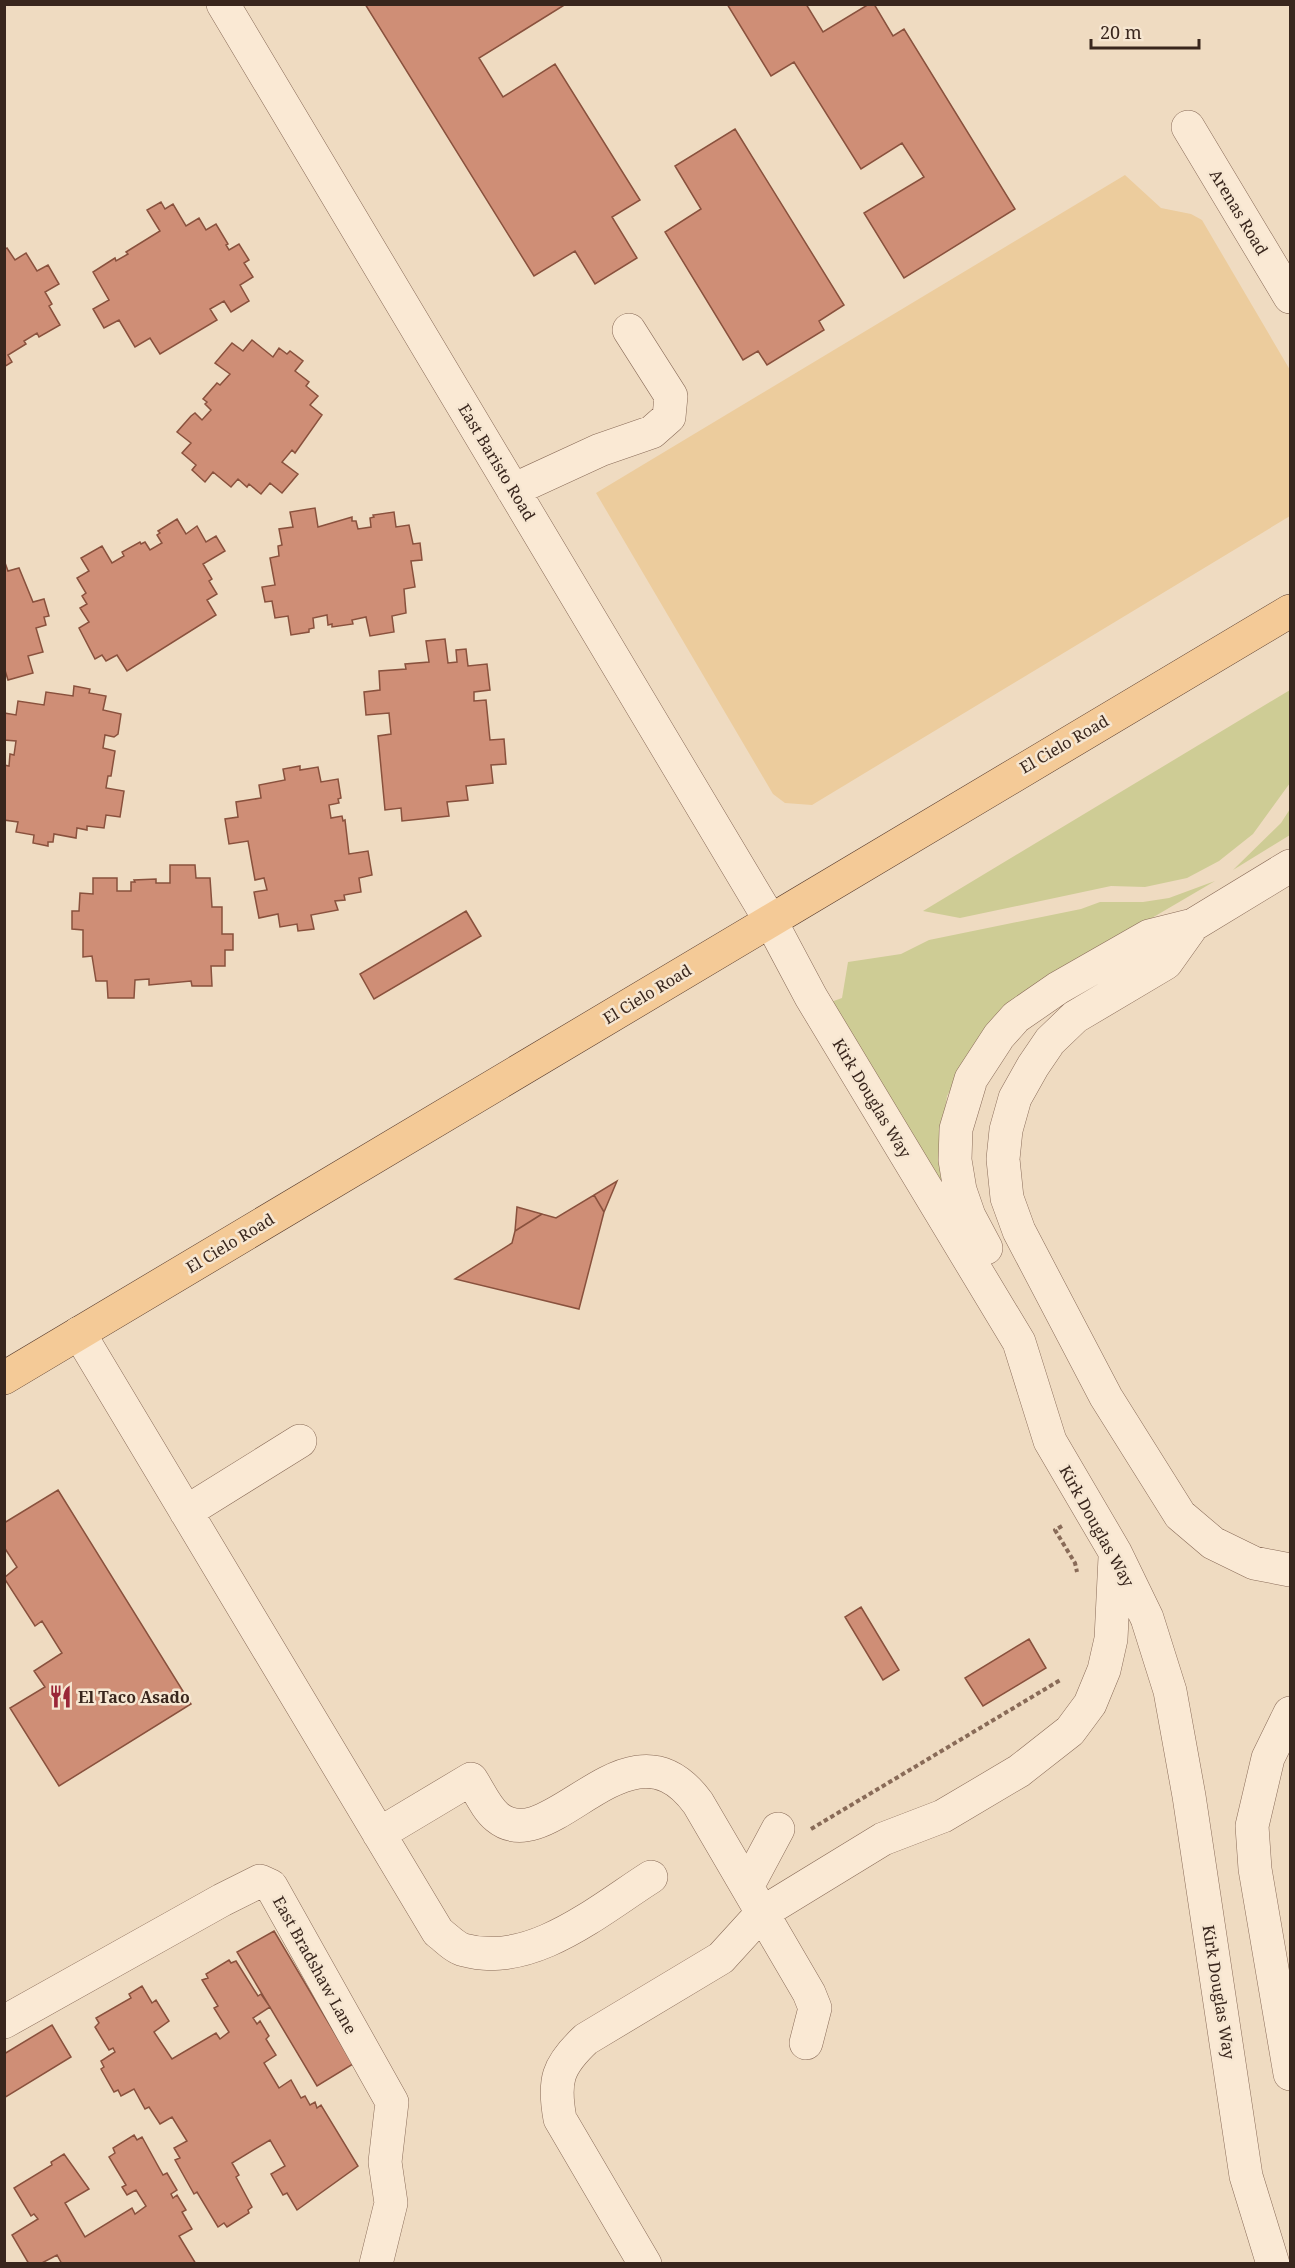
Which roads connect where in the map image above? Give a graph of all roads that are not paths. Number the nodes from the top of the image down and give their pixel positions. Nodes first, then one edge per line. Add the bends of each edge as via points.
1 (223, 4) edge
2 (1188, 127) dead end
3 (1290, 297) edge
4 (629, 330) dead end
5 (513, 490) junction
6 (1290, 611) edge
7 (1290, 866) edge
8 (770, 920) junction
9 (1193, 925) junction
10 (79, 1333) junction
11 (1019, 1342) junction
12 (4, 1378) edge
13 (300, 1441) dead end
14 (186, 1512) junction
15 (1115, 1552) junction
16 (1290, 1570) edge
17 (1290, 1713) edge
18 (778, 1829) dead end
19 (379, 1834) junction
20 (651, 1877) dead end
21 (755, 1900) junction
22 (4, 2022) edge
23 (806, 2043) dead end
24 (1290, 2074) edge
25 (376, 2264) edge
26 (645, 2264) edge
27 (1274, 2264) edge

1 - 5 street, East Baristo Road
2 - 3 street, Arenas Road
4 - 5 street via 671,396 669,417 652,432 600,450
5 - 8 street, East Baristo Road
6 - 8 main road, El Cielo Road
7 - 9 street
8 - 10 main road, El Cielo Road
8 - 11 street, Kirk Douglas Way via 817,1008
9 - 11 street via 1149,936 1036,1002 999,1036 971,1079 956,1129 955,1160 960,1190 969,1216 1015,1306
9 - 16 street via 1166,963 1076,1017 1050,1041 1015,1098 1006,1130 1003,1159 1007,1198 1020,1231 1106,1397 1180,1515 1214,1543 1254,1563
10 - 12 main road, El Cielo Road
10 - 14 street
11 - 15 street, Kirk Douglas Way via 1050,1441
13 - 14 street
14 - 19 street
15 - 21 street via 1111,1639 1104,1670 1089,1704 1070,1731 1019,1771 943,1816 883,1839 826,1874
15 - 27 street, Kirk Douglas Way via 1147,1618 1170,1691 1246,2176
17 - 24 street via 1268,1758 1252,1826 1255,1869
18 - 21 street
19 - 20 street via 438,1932 463,1950 502,1953 539,1944
19 - 21 street via 471,1779 496,1817 507,1823 528,1825 544,1820 612,1780 626,1774 651,1772 689,1791
21 - 23 street via 815,2008
21 - 26 street via 721,1958 586,2039 569,2055 558,2074 560,2119
22 - 25 street, East Bradshaw Lane via 222,1899 260,1881 271,1886 392,2102 386,2162 391,2203

